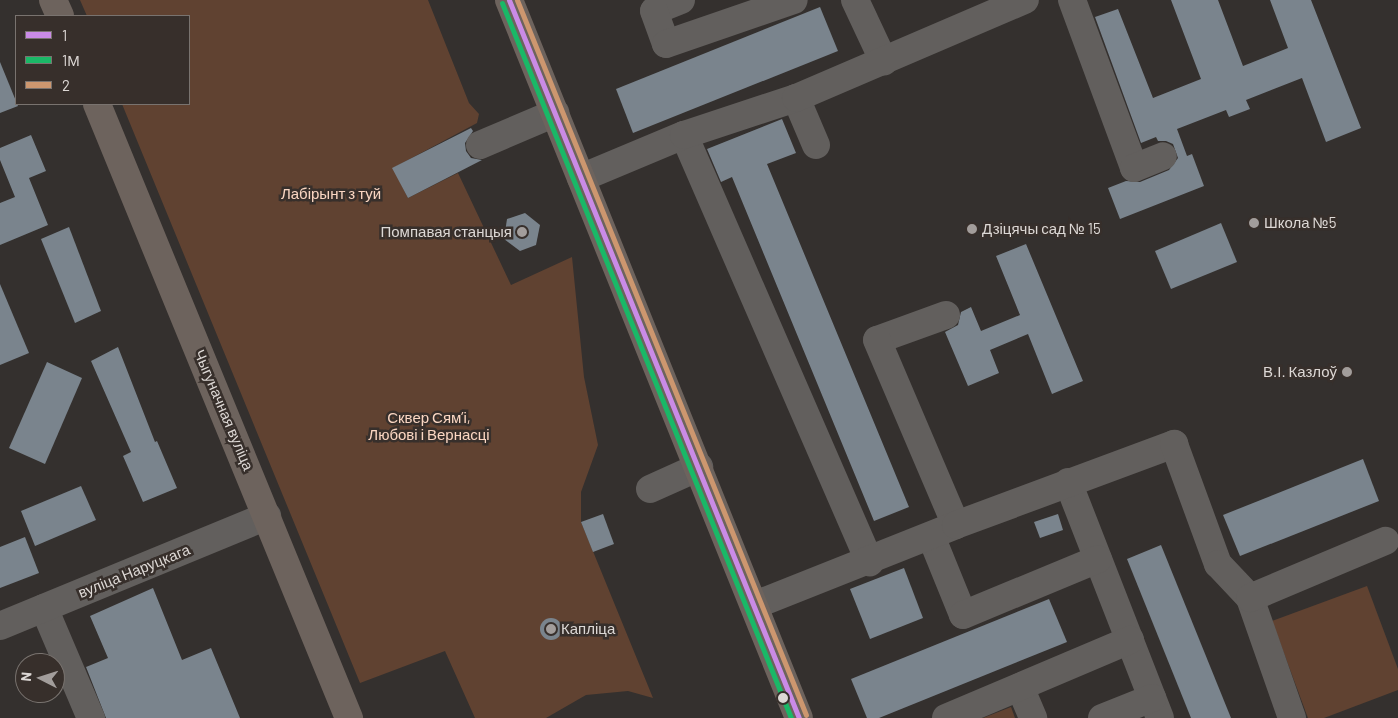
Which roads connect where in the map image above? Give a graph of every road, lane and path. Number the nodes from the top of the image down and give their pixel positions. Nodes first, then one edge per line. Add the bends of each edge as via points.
1 (54, 0) edge
2 (509, 0) edge
3 (681, 0) edge
4 (794, 0) edge
5 (855, 0) edge
6 (1025, 0) edge
7 (1072, 0) edge
8 (60, 15) edge
9 (884, 62) junction
10 (796, 98) junction
11 (97, 105) edge
12 (555, 113) junction
13 (684, 135) junction
14 (480, 145) dead end
15 (816, 145) dead end
16 (1163, 156) dead end
17 (581, 178) junction
18 (946, 315) dead end
19 (699, 467) junction
20 (1068, 482) junction
21 (650, 489) dead end
22 (267, 516) junction
23 (956, 525) junction
24 (931, 536) junction
25 (1385, 541) dead end
26 (1098, 559) junction
27 (870, 562) junction
28 (1250, 598) junction
29 (755, 605) junction
30 (44, 608) junction
31 (0, 626) edge
32 (1130, 640) junction
33 (1020, 687) junction
34 (1156, 708) edge
35 (91, 718) edge
36 (349, 718) edge
37 (799, 718) edge
38 (946, 718) edge
39 (1033, 718) edge
40 (1102, 718) edge
41 (1292, 718) edge

1 - 8 main road
2 - 12 main road
3 - 4 street via 654,11 666,44
5 - 9 street
6 - 9 street
7 - 16 street via 1134,168
9 - 10 street
10 - 13 street
10 - 15 street
11 - 22 main road, Чыгуначная вуліца
12 - 14 street
12 - 17 main road
13 - 17 street
13 - 27 street
17 - 19 main road
18 - 23 street via 877,340
19 - 21 street
19 - 29 main road
20 - 23 street
20 - 26 street
20 - 28 street via 1174,444 1218,564
22 - 30 street, вуліца Наруцкага
22 - 36 main road, Чыгуначная вуліца
23 - 24 street
24 - 26 street via 963,615
24 - 27 street
25 - 28 street
26 - 32 street
27 - 29 street
28 - 41 street
29 - 37 main road
30 - 31 street, вуліца Наруцкага
30 - 35 street
32 - 33 street
32 - 34 street
33 - 38 street
33 - 39 street
34 - 40 street

